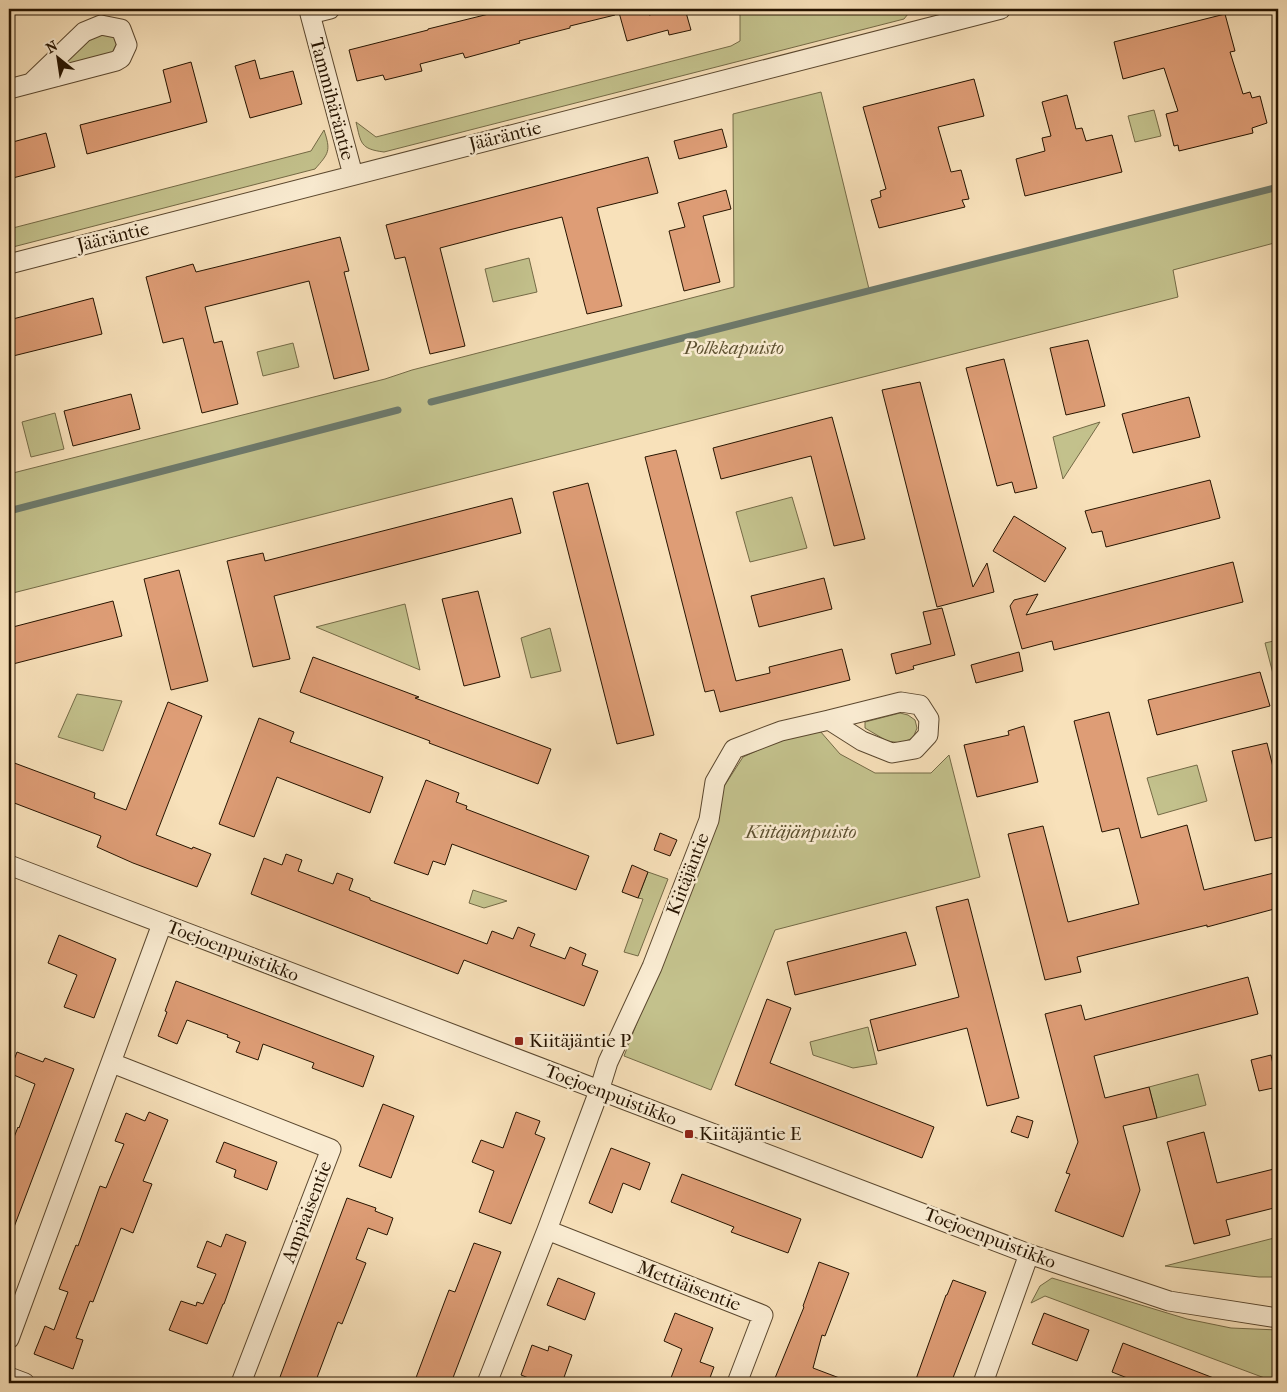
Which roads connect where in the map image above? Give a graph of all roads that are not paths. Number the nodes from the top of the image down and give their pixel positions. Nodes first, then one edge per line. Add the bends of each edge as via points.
1 (330, 9) edge
2 (1001, 9) edge
3 (934, 17) edge
4 (31, 83) junction
5 (9, 88) edge
6 (352, 175) junction
7 (9, 264) edge
8 (829, 720) junction
9 (9, 865) edge
10 (162, 924) junction
11 (112, 1064) junction
12 (599, 1091) junction
13 (547, 1230) junction
14 (1029, 1254) junction
15 (1278, 1318) edge
16 (9, 1339) edge
17 (9, 1377) edge
18 (25, 1383) edge
19 (241, 1383) edge
20 (487, 1383) edge
21 (737, 1383) edge
22 (983, 1383) edge

1 - 6 street, Tammihäräntie via 310,14
2 - 3 street, Jääräntie
3 - 6 street, Jääräntie
4 - 4 street via 84,32 101,25 122,29 127,45 122,58
4 - 5 street
6 - 7 street, Jääräntie
8 - 8 street, Kiitäjäntie via 862,741 892,753 914,749 928,735 929,718 920,705 901,702
8 - 12 street, Kiitäjäntie via 781,731 734,749 715,782 709,820 652,967 608,1062
9 - 10 street, Toejoenpuistikko
10 - 11 street
10 - 12 street, Toejoenpuistikko
11 - 16 street
11 - 19 street, Ampiaisentie via 331,1149
12 - 13 street
12 - 14 street, Toejoenpuistikko
13 - 20 street
13 - 21 street, Mettiäisentie via 763,1315
14 - 15 street, Toejoenpuistikko via 1169,1301
14 - 22 street
17 - 18 street

